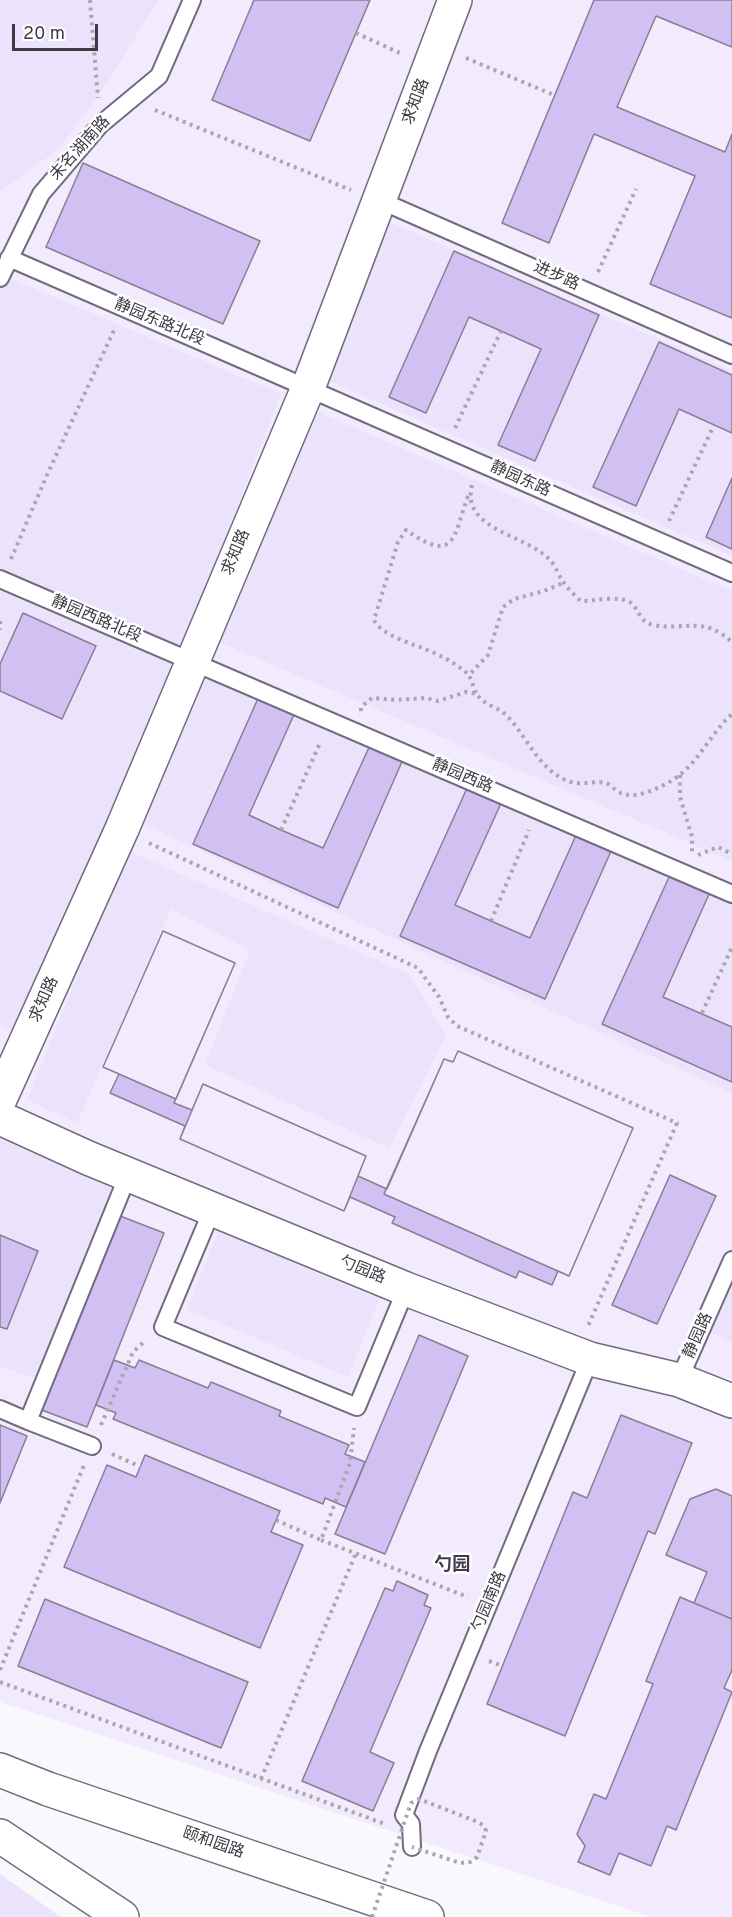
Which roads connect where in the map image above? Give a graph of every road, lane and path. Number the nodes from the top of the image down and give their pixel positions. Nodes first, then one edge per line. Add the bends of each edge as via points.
1 (90, 0) edge
2 (192, 0) edge
3 (455, 0) edge
4 (356, 33) dead end
5 (434, 56) junction
6 (554, 95) dead end
7 (130, 100) junction
8 (100, 125) junction
9 (636, 189) dead end
10 (369, 197) junction
11 (9, 258) junction
12 (0, 278) edge
13 (590, 292) junction
14 (124, 308) junction
15 (501, 331) dead end
16 (732, 354) edge
17 (308, 388) junction
18 (714, 425) dead end
19 (446, 448) junction
20 (478, 462) junction
21 (470, 492) junction
22 (659, 541) junction
23 (732, 573) edge
24 (1, 579) edge
25 (563, 582) junction
26 (0, 621) edge
27 (0, 630) edge
28 (732, 642) edge
29 (192, 661) junction
30 (469, 675) junction
31 (477, 694) junction
32 (732, 714) edge
33 (330, 721) junction
34 (358, 732) junction
35 (680, 775) junction
36 (538, 810) junction
37 (122, 829) junction
38 (281, 830) dead end
39 (732, 854) edge
40 (732, 894) edge
41 (491, 921) dead end
42 (732, 947) edge
43 (702, 1013) dead end
44 (0, 1099) edge
45 (0, 1118) edge
46 (128, 1175) junction
47 (212, 1210) junction
48 (732, 1260) edge
49 (406, 1288) junction
50 (163, 1327) junction
51 (583, 1357) junction
52 (680, 1380) junction
53 (732, 1401) edge
54 (357, 1407) junction
55 (0, 1409) edge
56 (28, 1421) junction
57 (92, 1446) junction
58 (141, 1467) dead end
59 (276, 1520) dead end
60 (321, 1540) junction
61 (356, 1553) junction
62 (489, 1605) junction
63 (0, 1670) edge
64 (0, 1682) edge
65 (0, 1770) edge
66 (261, 1779) junction
67 (390, 1826) dead end
68 (0, 1836) edge
69 (408, 1837) joint
70 (122, 1917) edge
71 (372, 1917) edge
72 (427, 1917) edge

1 - 8 path
2 - 7 lane, 未名湖南路 via 159,76
3 - 5 street, 求知路
4 - 5 path
5 - 6 path
5 - 10 street, 求知路
7 - 8 lane, 未名湖南路
7 - 10 path
8 - 11 lane, 未名湖南路 via 41,194
9 - 13 path
10 - 13 lane, 进步路
10 - 17 street, 求知路
11 - 12 lane, 未名湖南路
11 - 14 lane, 静园东路北段
13 - 16 lane, 进步路
14 - 17 lane, 静园东路北段
14 - 24 path
15 - 19 path
17 - 19 lane, 静园东路
17 - 29 street, 求知路
18 - 22 path
19 - 20 lane, 静园东路
20 - 21 path
20 - 22 lane, 静园东路
21 - 25 path via 474,510 497,531 538,549 552,561
21 - 30 path via 451,543 442,547 427,543 406,530 398,542 374,620 385,631 449,660
22 - 23 lane, 静园东路
24 - 29 lane, 静园西路北段
25 - 28 path via 581,601 623,599 632,603 638,615 650,624 692,624 714,629
25 - 30 path via 514,599 503,607 488,655
26 - 27 path
29 - 33 lane, 静园西路
29 - 37 street, 求知路
30 - 31 path
31 - 34 path via 438,700 372,698 361,707
31 - 35 path via 510,718 538,757 565,780 608,784 626,795 650,792
32 - 35 path
33 - 34 lane, 静园西路
33 - 38 path
34 - 36 lane, 静园西路
35 - 39 path via 680,797 692,837 692,858 718,848
36 - 40 lane, 静园西路
36 - 41 path
37 - 44 street, 求知路
37 - 51 path via 418,968 448,1017 458,1026 677,1123
42 - 43 path
45 - 46 street, 勺园路
46 - 47 street, 勺园路
46 - 56 lane
47 - 49 street, 勺园路
47 - 50 lane
48 - 52 lane, 静园路
49 - 51 street, 勺园路
49 - 54 lane
50 - 54 lane
50 - 57 path via 133,1352
51 - 52 street, 勺园路
51 - 62 lane, 勺园南路
52 - 53 street, 勺园路
54 - 60 path via 350,1463
55 - 56 lane
56 - 57 lane
57 - 58 path
57 - 63 path
59 - 60 path
60 - 61 path
61 - 62 path
61 - 66 path
62 - 69 lane, 勺园南路 via 404,1815 411,1824
64 - 66 path
65 - 72 street, 颐和园路
66 - 67 path
68 - 70 street
69 - 71 path, bridge via 460,1863 477,1857 486,1831 478,1822 419,1799 411,1803

